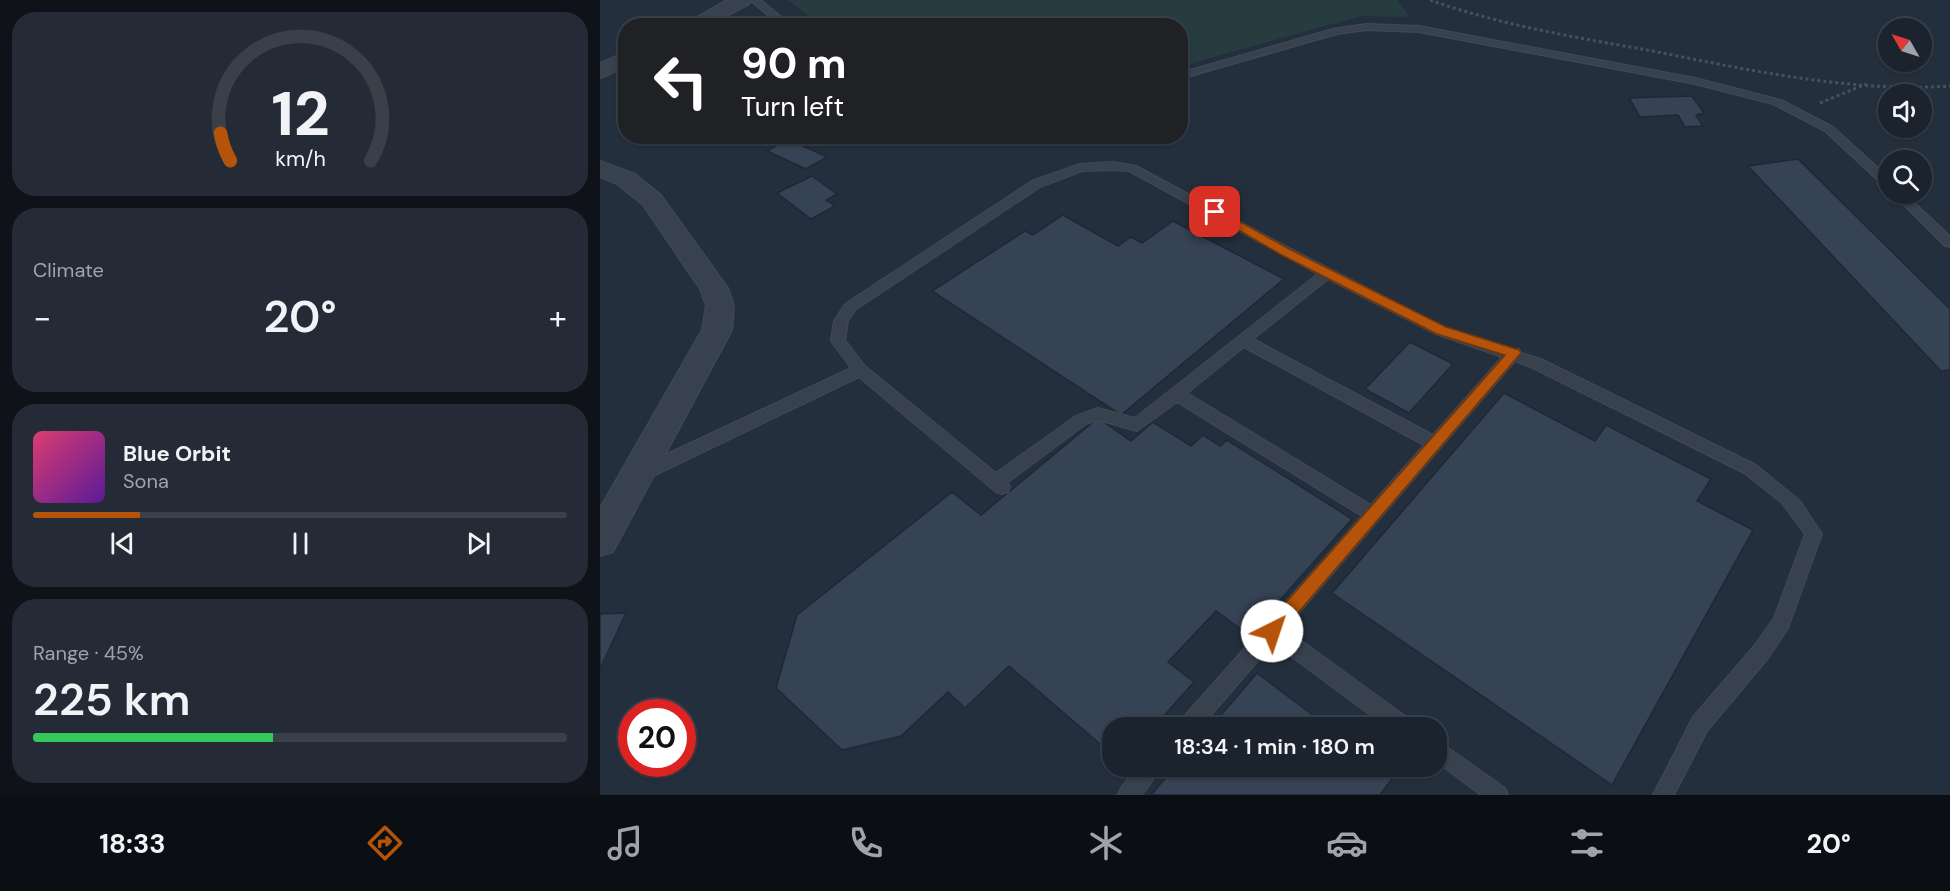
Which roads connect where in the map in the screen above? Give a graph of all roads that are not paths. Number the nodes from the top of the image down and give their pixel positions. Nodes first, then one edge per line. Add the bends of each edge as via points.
1 (742, 0) edge
2 (755, 0) edge
3 (707, 18) edge
4 (777, 18) edge
5 (618, 62) edge
6 (600, 71) edge
7 (1188, 74) edge
8 (600, 168) edge
9 (1878, 174) edge
10 (1909, 204) edge
11 (1950, 243) edge
12 (1327, 273) junction
13 (1243, 340) junction
14 (1514, 353) junction
15 (860, 370) junction
16 (1176, 394) junction
17 (1436, 444) junction
18 (636, 476) junction
19 (1374, 514) junction
20 (600, 541) edge
21 (1272, 631) junction
22 (1197, 717) edge
23 (1390, 717) edge
24 (1447, 757) edge
25 (1144, 777) edge
26 (1128, 795) edge
27 (1498, 795) edge
28 (1663, 795) edge

1 - 3 street
2 - 4 lane
5 - 6 street
7 - 9 lane via 1336,31 1394,27 1746,93 1800,112 1829,129
8 - 18 street via 626,179 652,200 714,288 720,306 717,330
10 - 11 lane
12 - 13 lane
12 - 14 lane via 1441,331
12 - 15 lane via 1132,168 1080,168 1036,184 850,307 841,321 838,340
13 - 16 lane
13 - 17 lane
14 - 17 lane
14 - 28 lane via 1750,469 1804,514 1814,534 1782,622 1700,724
15 - 16 lane via 999,484 1081,420 1098,414 1137,425
15 - 18 lane
16 - 19 lane
17 - 19 lane
18 - 20 street
19 - 21 lane
21 - 22 lane
21 - 23 lane
24 - 27 lane
25 - 26 lane

